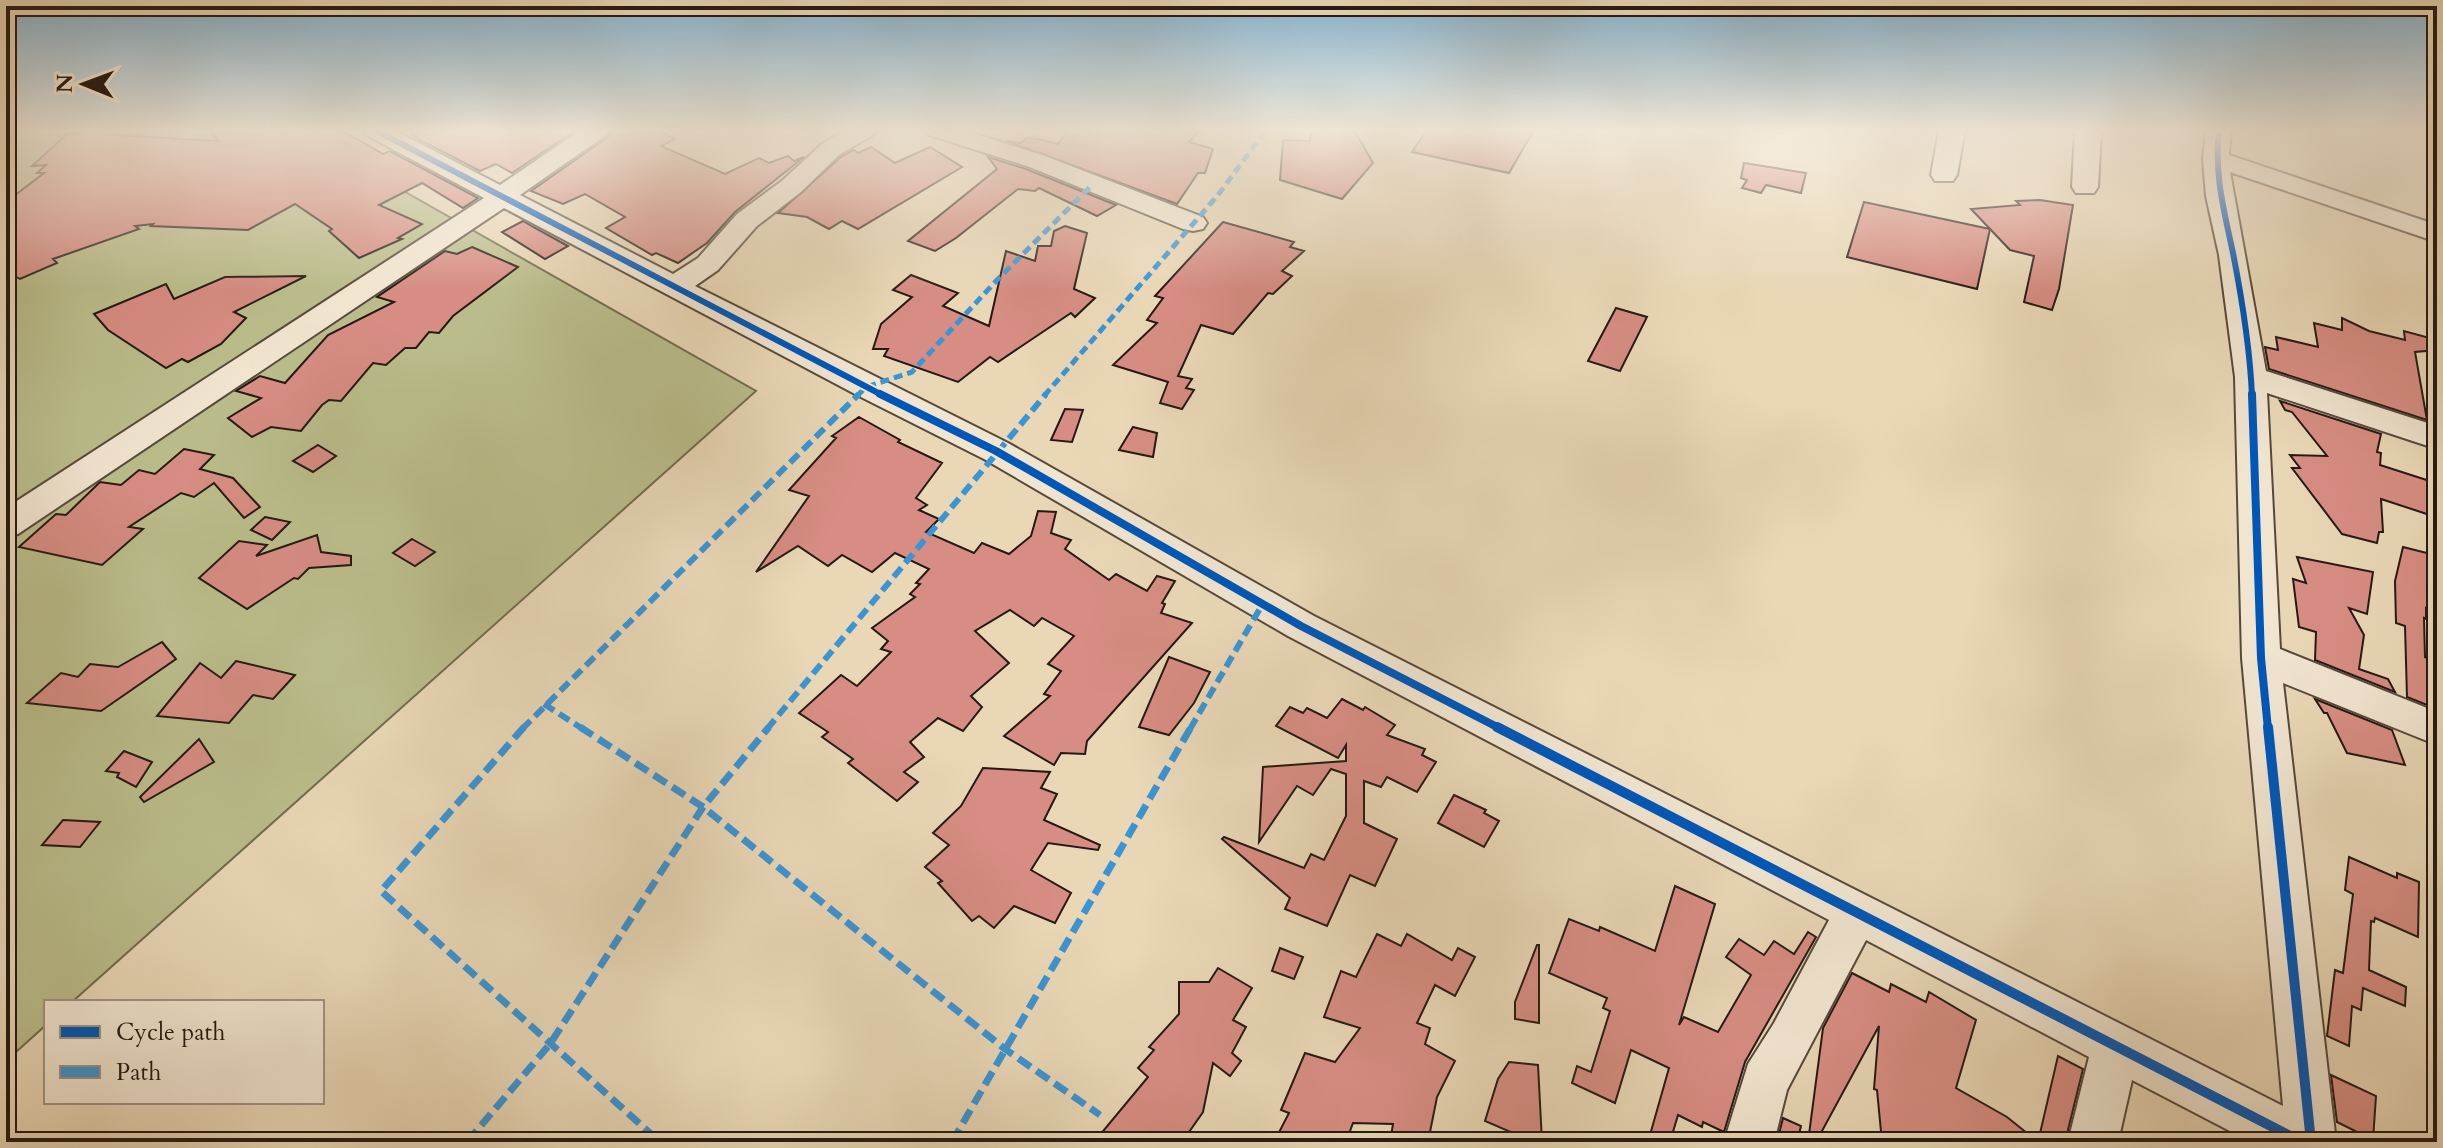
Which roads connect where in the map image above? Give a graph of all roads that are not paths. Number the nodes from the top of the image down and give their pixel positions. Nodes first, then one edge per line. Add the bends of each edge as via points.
1 (475, 184) edge
2 (519, 184) edge
3 (795, 184) edge
4 (1093, 184) edge
5 (2085, 184) edge
6 (2219, 184) edge
7 (2313, 184) edge
8 (2085, 187) dead end
9 (502, 198) junction
10 (1193, 223) dead end
11 (2437, 234) edge
12 (674, 287) junction
13 (2251, 377) junction
14 (2437, 438) edge
15 (6, 525) edge
16 (2261, 658) junction
17 (2437, 729) edge
18 (1857, 912) junction
19 (2116, 1046) junction
20 (1749, 1142) edge
21 (2093, 1142) edge
22 (2302, 1142) edge
23 (2311, 1142) edge

1 - 9 street
2 - 9 street
3 - 12 street via 747,220 708,264
4 - 10 street
5 - 8 street
6 - 13 street
7 - 11 street
9 - 12 street
9 - 15 street
12 - 18 street via 996,451 1275,612
13 - 14 street
13 - 16 street
16 - 17 street
16 - 23 street
18 - 19 street
18 - 20 street via 1765,1081
19 - 21 street
19 - 22 street

